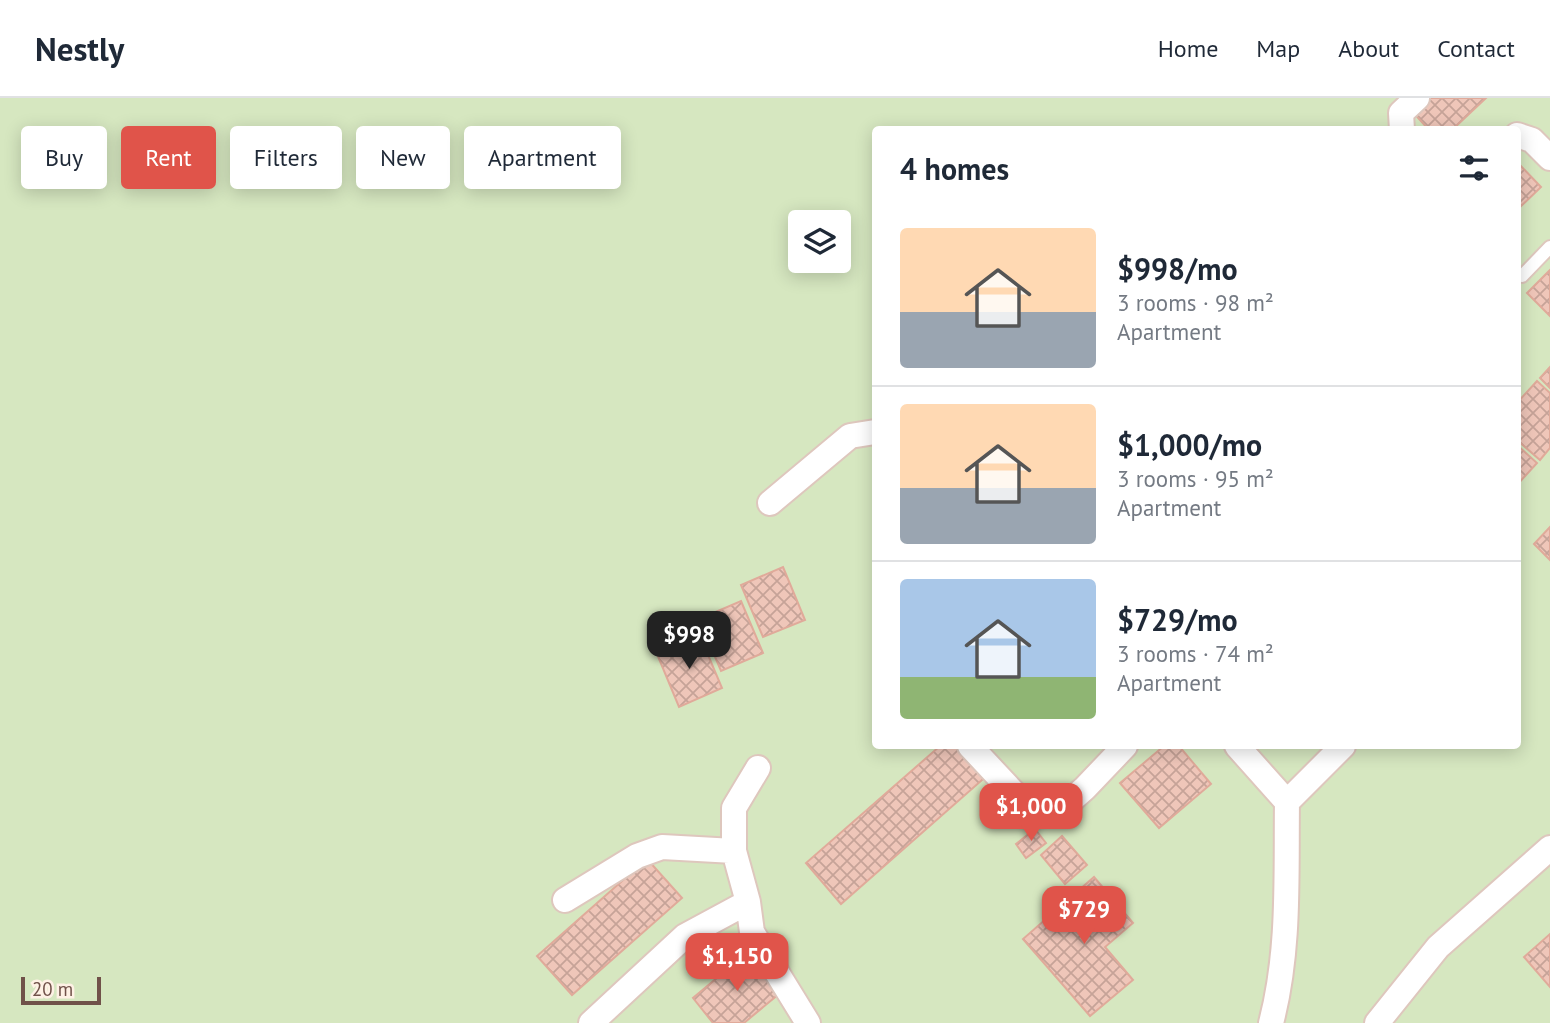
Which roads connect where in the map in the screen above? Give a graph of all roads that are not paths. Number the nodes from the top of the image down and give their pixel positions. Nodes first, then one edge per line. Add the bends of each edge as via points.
1 (1417, 98) edge
2 (1402, 126) edge
3 (1521, 136) edge
4 (1550, 158) edge
5 (1550, 247) edge
6 (1522, 276) dead end
7 (872, 432) edge
8 (770, 503) dead end
9 (973, 749) edge
10 (1122, 749) edge
11 (1240, 749) edge
12 (1340, 749) edge
13 (758, 768) dead end
14 (1287, 802) junction
15 (1550, 848) edge
16 (734, 850) junction
17 (565, 900) dead end
18 (748, 902) junction
19 (591, 1023) edge
20 (808, 1023) edge
21 (1271, 1023) edge
22 (1377, 1023) edge

1 - 2 street via 1401,113
3 - 4 street via 1532,140
5 - 6 lane
7 - 8 street via 850,436
9 - 10 street via 1027,807 1059,811
11 - 14 street
12 - 14 street
13 - 16 street via 734,808
14 - 21 street via 1285,939
15 - 22 street via 1438,947
16 - 17 street via 662,847 638,856
16 - 18 street
18 - 19 street via 685,936
18 - 20 street via 752,932

